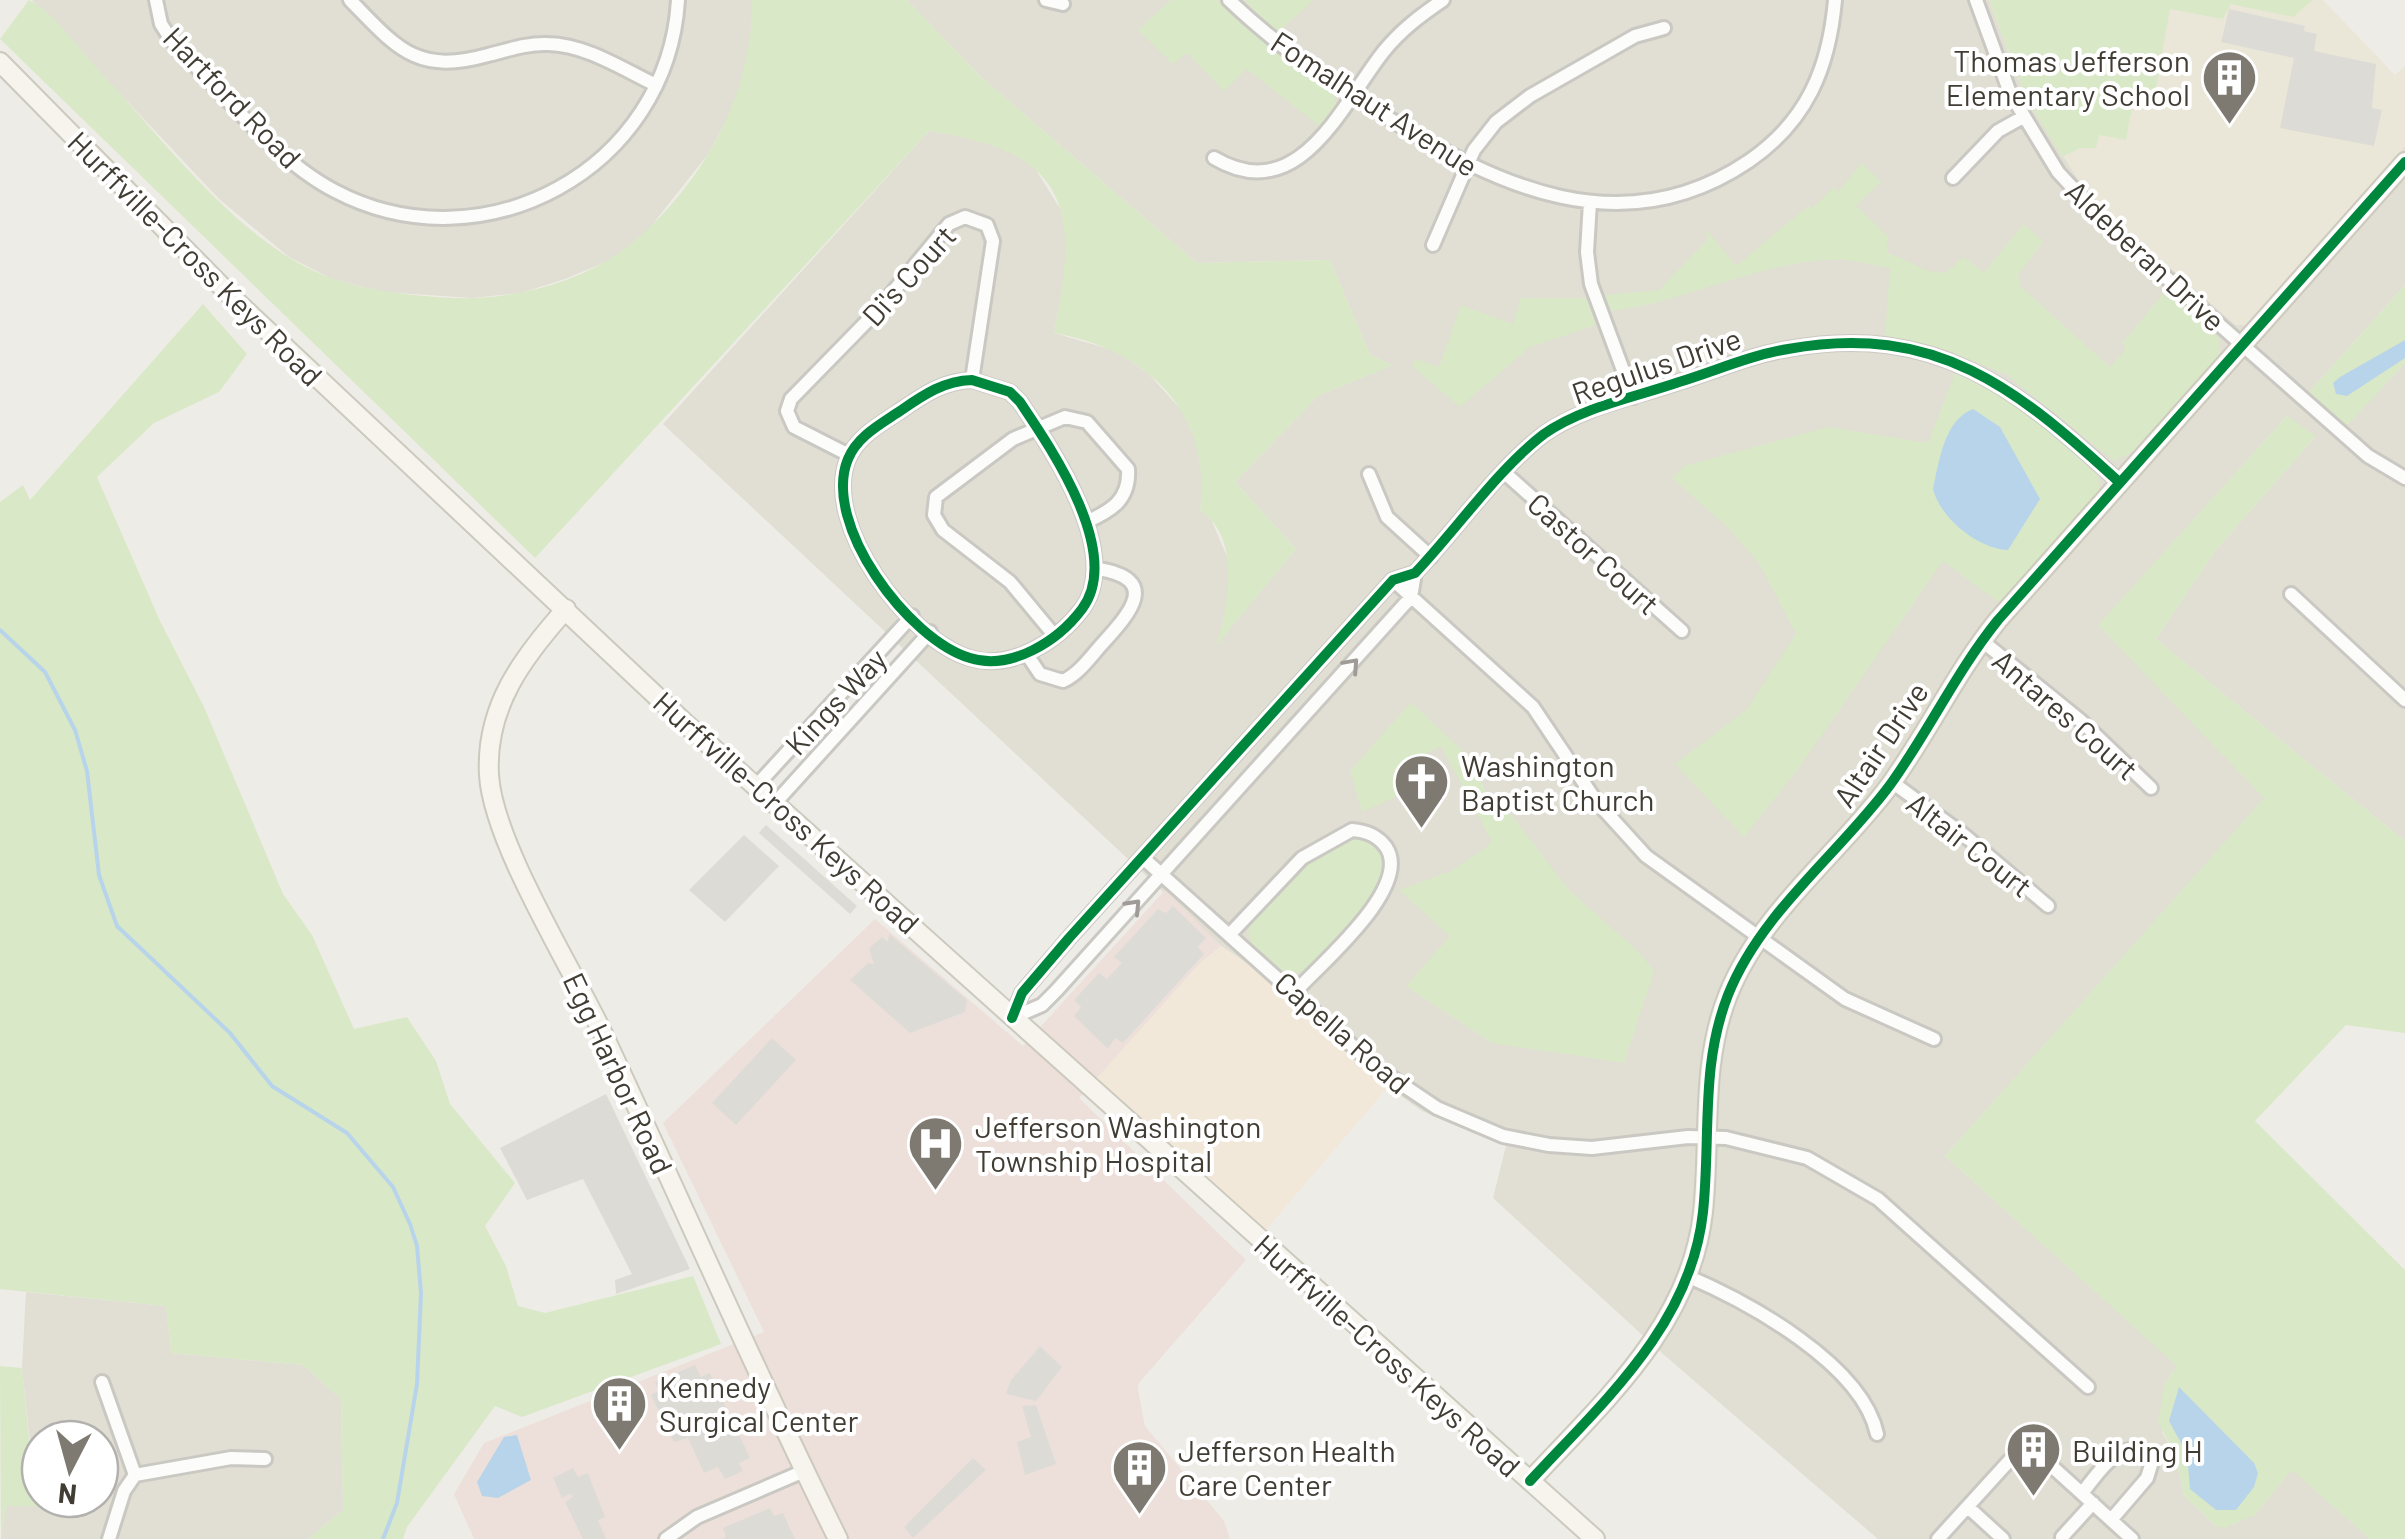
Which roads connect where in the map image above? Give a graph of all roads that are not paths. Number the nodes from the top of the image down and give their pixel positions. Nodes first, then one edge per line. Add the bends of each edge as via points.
1 (156, 0) edge
2 (350, 0) edge
3 (678, 0) edge
4 (1046, 0) edge
5 (1230, 0) edge
6 (1444, 0) edge
7 (1836, 0) edge
8 (1976, 0) edge
9 (1062, 4) dead end
10 (1664, 28) dead end
11 (0, 62) edge
12 (656, 85) junction
13 (1354, 97) junction
14 (2023, 117) junction
15 (1214, 158) dead end
16 (2405, 162) edge
17 (1467, 165) junction
18 (1953, 178) dead end
19 (1590, 202) junction
20 (1434, 245) dead end
21 (2243, 345) junction
22 (972, 380) junction
23 (1633, 397) junction
24 (1037, 427) junction
25 (849, 455) junction
26 (1369, 474) dead end
27 (1506, 474) junction
28 (2405, 478) edge
29 (2119, 482) junction
30 (1086, 522) junction
31 (1430, 557) junction
32 (1098, 569) junction
33 (1415, 574) junction
34 (1393, 580) junction
35 (538, 583) junction
36 (2290, 594) dead end
37 (1411, 597) junction
38 (566, 609) junction
39 (912, 616) junction
40 (930, 632) junction
41 (1682, 632) dead end
42 (1054, 636) junction
43 (1981, 640) junction
44 (530, 650) junction
45 (1026, 653) junction
46 (2402, 693) edge
47 (1892, 782) junction
48 (757, 784) junction
49 (2150, 788) dead end
50 (776, 802) junction
51 (1142, 857) junction
52 (1163, 875) junction
53 (2048, 906) dead end
54 (1231, 933) junction
55 (1072, 934) junction
56 (1759, 940) junction
57 (1092, 952) junction
58 (1295, 992) junction
59 (1012, 1018) junction
60 (1934, 1039) dead end
61 (1706, 1138) junction
62 (1687, 1276) junction
63 (102, 1382) dead end
64 (2088, 1387) dead end
65 (1876, 1434) dead end
66 (265, 1458) dead end
67 (804, 1472) junction
68 (134, 1474) junction
69 (1530, 1481) junction
70 (2087, 1498) junction
71 (1968, 1507) junction
72 (2111, 1520) junction
73 (2062, 1537) edge
74 (109, 1539) edge
75 (666, 1539) edge
76 (838, 1539) edge
77 (1595, 1539) edge
78 (1938, 1539) edge
79 (2002, 1539) edge
80 (2132, 1539) edge

1 - 12 street, Hartford Road via 172,41 292,162 337,192 415,218 480,216 554,193 618,144
2 - 12 street via 394,44 423,61 462,62 552,44 582,50
3 - 12 street, Hartford Road
4 - 9 street
5 - 13 street, Fomalhaut Avenue via 1279,45
6 - 13 street via 1392,42
7 - 19 street, Fomalhaut Avenue via 1821,78 1774,142 1728,174 1673,196
8 - 14 street, Aldeberan Drive
10 - 17 street via 1636,36 1516,106 1488,130
11 - 35 main road, Hurffville-Cross Keys Road via 237,302
13 - 15 street via 1331,130 1281,166 1235,168
13 - 17 street, Fomalhaut Avenue
14 - 18 street via 1998,130
14 - 21 street, Aldeberan Drive via 2092,210
16 - 21 main road, Altair Drive
17 - 19 street, Fomalhaut Avenue via 1532,191
17 - 20 street
19 - 23 street via 1591,284
21 - 28 street, Aldeberan Drive via 2368,456
21 - 29 main road, Altair Drive
22 - 24 street via 1010,392
22 - 25 street via 931,390 872,429
22 - 25 street, Di's Court via 993,241 987,226 964,217 949,224 878,310 790,398 794,427
23 - 27 street, Regulus Drive via 1552,429
23 - 29 street, Regulus Drive via 1796,348 1852,344 1910,351 2012,390
24 - 30 street
24 - 30 street via 1064,416 1080,419 1125,463 1128,486 1120,501
24 - 42 street via 948,485 933,509 943,530 1010,582
25 - 39 street via 842,494 854,540
26 - 31 street via 1387,517
27 - 31 street, Regulus Drive
27 - 41 street, Castor Court
29 - 43 main road, Altair Drive
30 - 32 street
31 - 33 street, Regulus Drive
32 - 42 street via 1087,602
32 - 45 street via 1120,573 1133,585 1128,616 1063,681 1040,674
33 - 34 street
33 - 37 street
34 - 37 street
34 - 51 street
35 - 38 main road, Hurffville-Cross Keys Road
35 - 44 main road via 546,612
36 - 46 street
52 -> 37 street
37 - 56 street via 1543,718 1588,790 1636,846
38 - 44 main road, Egg Harbor Road
38 - 48 main road, Hurffville-Cross Keys Road
39 - 40 street
39 - 48 street, Kings Way
40 - 45 street via 972,659 997,662
40 - 50 street, Kings Way
42 - 45 street
43 - 47 main road, Altair Drive
43 - 49 street, Antares Court
44 - 67 main road, Egg Harbor Road via 493,727 489,771 497,812
47 - 53 street, Altair Court
47 - 56 main road, Altair Drive
48 - 50 main road, Hurffville-Cross Keys Road
50 - 59 main road, Hurffville-Cross Keys Road
51 - 52 street, Capella Road
51 - 55 street
52 - 54 street, Capella Road
57 -> 52 street
54 - 58 street, Capella Road
54 - 58 street via 1314,848 1352,830 1377,838 1391,856 1390,884
55 - 57 street
55 - 59 street via 1022,993
56 - 60 street via 1845,999
56 - 61 main road, Altair Drive via 1715,1032
57 - 59 street via 1042,1005
58 - 61 street, Capella Road via 1396,1082 1482,1129 1581,1148
59 - 69 main road, Hurffville-Cross Keys Road
61 - 62 main road, Altair Drive via 1702,1213
61 - 64 street, Capella Road via 1778,1148 1850,1179
62 - 65 street via 1786,1329 1856,1391
62 - 69 main road, Altair Drive via 1648,1350
63 - 68 street
66 - 68 street
67 - 75 street via 697,1517
67 - 76 main road, Egg Harbor Road
68 - 74 street
69 - 77 main road, Hurffville-Cross Keys Road
70 - 71 street via 2028,1452 2009,1461
70 - 72 street
70 - 72 street via 2118,1452 2145,1452 2151,1464 2146,1478
70 - 73 street
71 - 78 street
71 - 79 street
72 - 80 street

